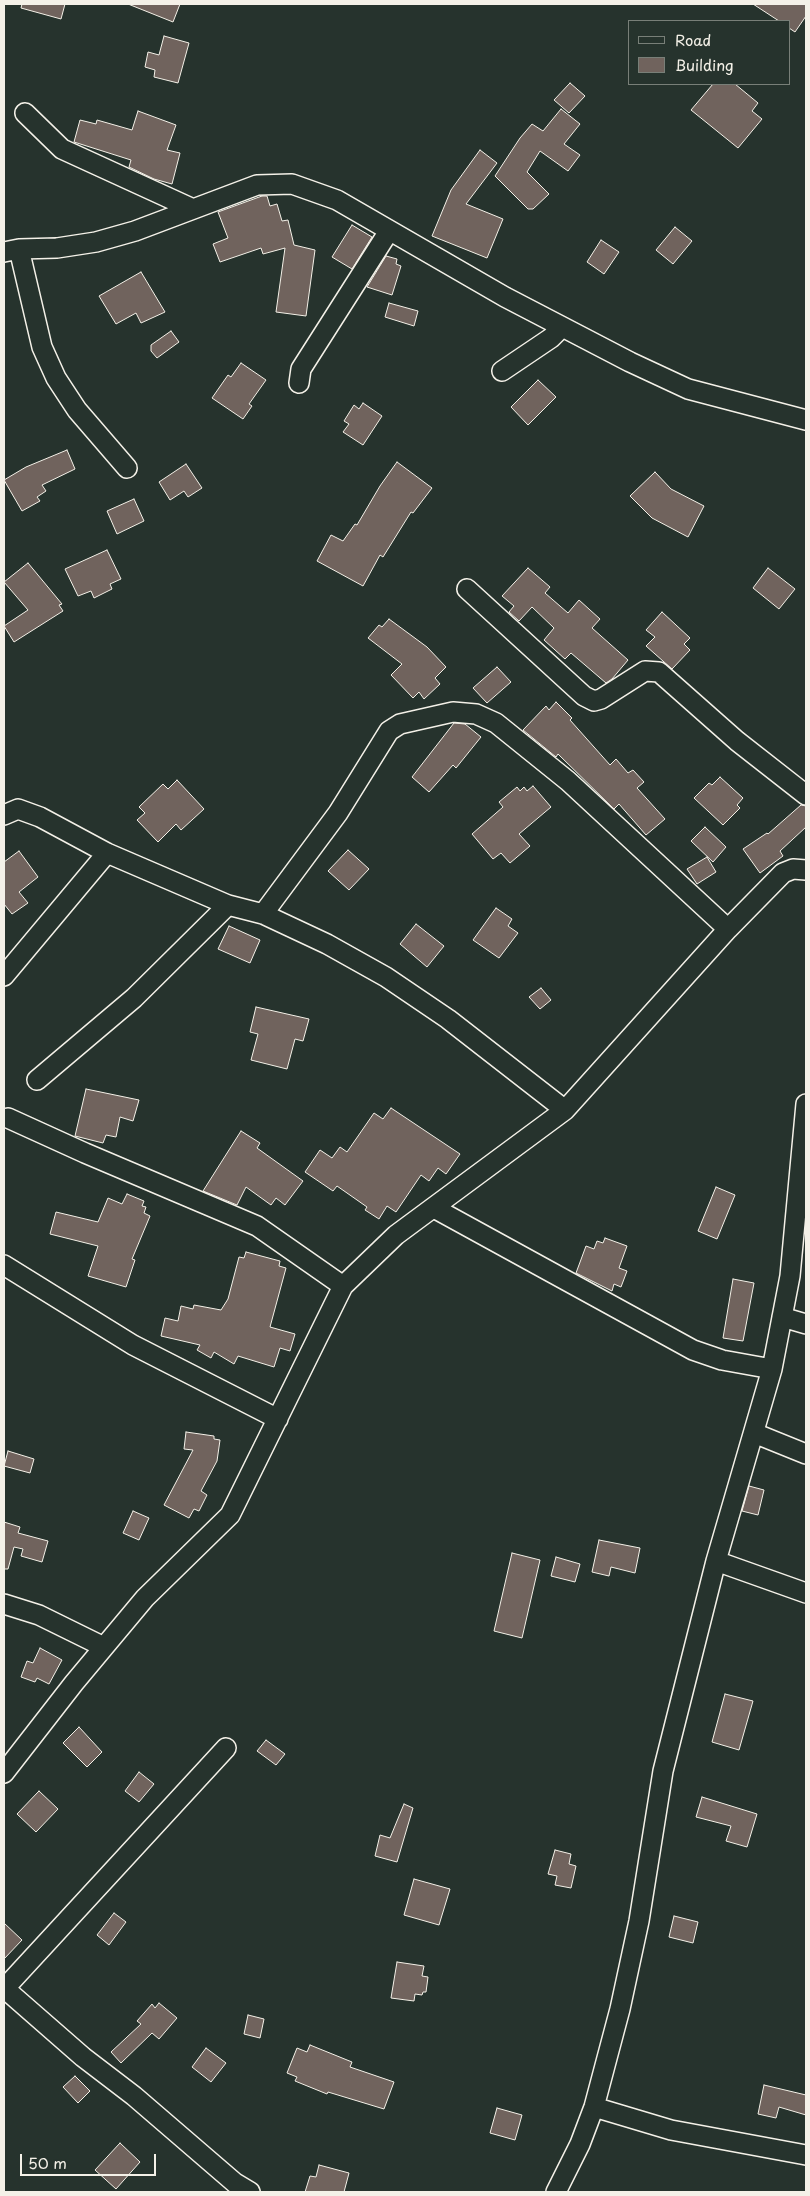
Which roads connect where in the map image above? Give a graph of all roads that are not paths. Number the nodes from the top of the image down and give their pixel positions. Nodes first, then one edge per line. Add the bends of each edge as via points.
1 (25, 113) dead end
2 (193, 209) junction
3 (389, 231) junction
4 (11, 250) edge
5 (562, 327) junction
6 (502, 371) dead end
7 (300, 383) dead end
8 (806, 420) edge
9 (127, 468) dead end
10 (467, 589) dead end
11 (806, 795) edge
12 (4, 815) edge
13 (107, 853) junction
14 (806, 870) edge
15 (228, 904) junction
16 (263, 914) junction
17 (728, 929) junction
18 (4, 976) edge
19 (37, 1080) dead end
20 (565, 1110) junction
21 (806, 1114) edge
22 (8, 1118) dead end
23 (434, 1208) junction
24 (4, 1266) edge
25 (343, 1286) junction
26 (782, 1317) junction
27 (806, 1324) edge
28 (772, 1369) junction
29 (278, 1419) junction
30 (754, 1433) junction
31 (806, 1454) edge
32 (716, 1561) junction
33 (806, 1592) edge
34 (4, 1604) edge
35 (104, 1647) junction
36 (226, 1748) dead end
37 (4, 1773) edge
38 (4, 1989) edge
39 (594, 2107) junction
40 (806, 2155) edge
41 (250, 2192) edge
42 (556, 2192) edge

1 - 2 street via 62,149
2 - 3 street via 256,186 292,184 337,200
2 - 4 street via 96,242
3 - 5 street
3 - 7 street via 301,369
4 - 9 street via 42,347 56,378 76,410
5 - 6 street
5 - 8 street via 688,389
10 - 11 street via 584,696 594,701 601,699 645,671 659,672 737,741
12 - 13 street via 18,809 40,817
13 - 15 street
13 - 18 street
14 - 17 street via 793,869 783,873
15 - 16 street
15 - 19 street via 134,998
16 - 17 street via 338,813 388,731 400,724 454,712 476,714 496,723 568,781
16 - 20 street via 386,976 448,1019
17 - 20 street
20 - 23 street
21 - 26 street via 790,1276
22 - 25 street via 257,1226
23 - 25 street via 396,1235
23 - 28 street via 693,1350 722,1360
24 - 29 street via 133,1345
25 - 29 street
26 - 27 street
26 - 28 street
28 - 30 street
29 - 35 street via 230,1515 145,1598
30 - 31 street
30 - 32 street
32 - 33 street
32 - 39 street via 663,1771 639,1921
34 - 35 street via 39,1614
35 - 37 street
36 - 38 street
38 - 41 street via 235,2183
39 - 40 street via 671,2130
39 - 42 street

